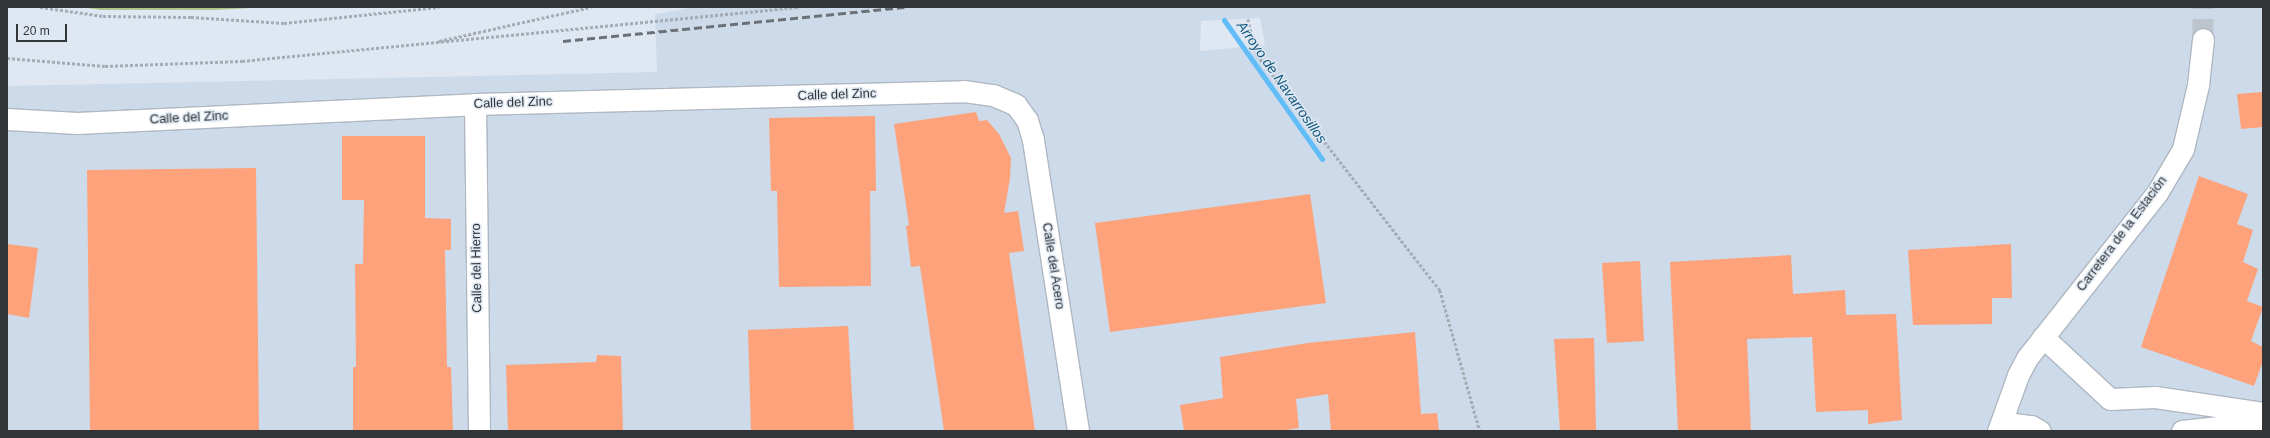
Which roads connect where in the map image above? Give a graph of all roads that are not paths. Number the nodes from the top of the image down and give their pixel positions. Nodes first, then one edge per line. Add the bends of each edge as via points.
1 (2202, 39) tunnel mouth
2 (475, 104) junction
3 (1016, 105) joint
4 (7, 119) edge
5 (2043, 337) junction
6 (2013, 393) junction
7 (2263, 413) edge
8 (2263, 422) edge
9 (2031, 427) edge
10 (479, 431) edge
11 (1078, 431) edge
12 (1998, 431) edge
13 (2182, 431) edge

1 - 5 street, Carretera de la Estación via 2198,85 2183,149 2157,193
2 - 3 street, Calle del Zinc via 964,91 993,94
2 - 4 street, Calle del Zinc via 77,123
2 - 10 street, Calle del Hierro
3 - 11 street, Calle del Acero via 1027,120 1033,140
5 - 6 street, Carretera de la Estación via 2027,358 2018,375
5 - 7 street via 2110,399 2155,397
6 - 9 street
6 - 12 street, Carretera de la Estación
8 - 13 street
9 - 12 street via 2014,424

